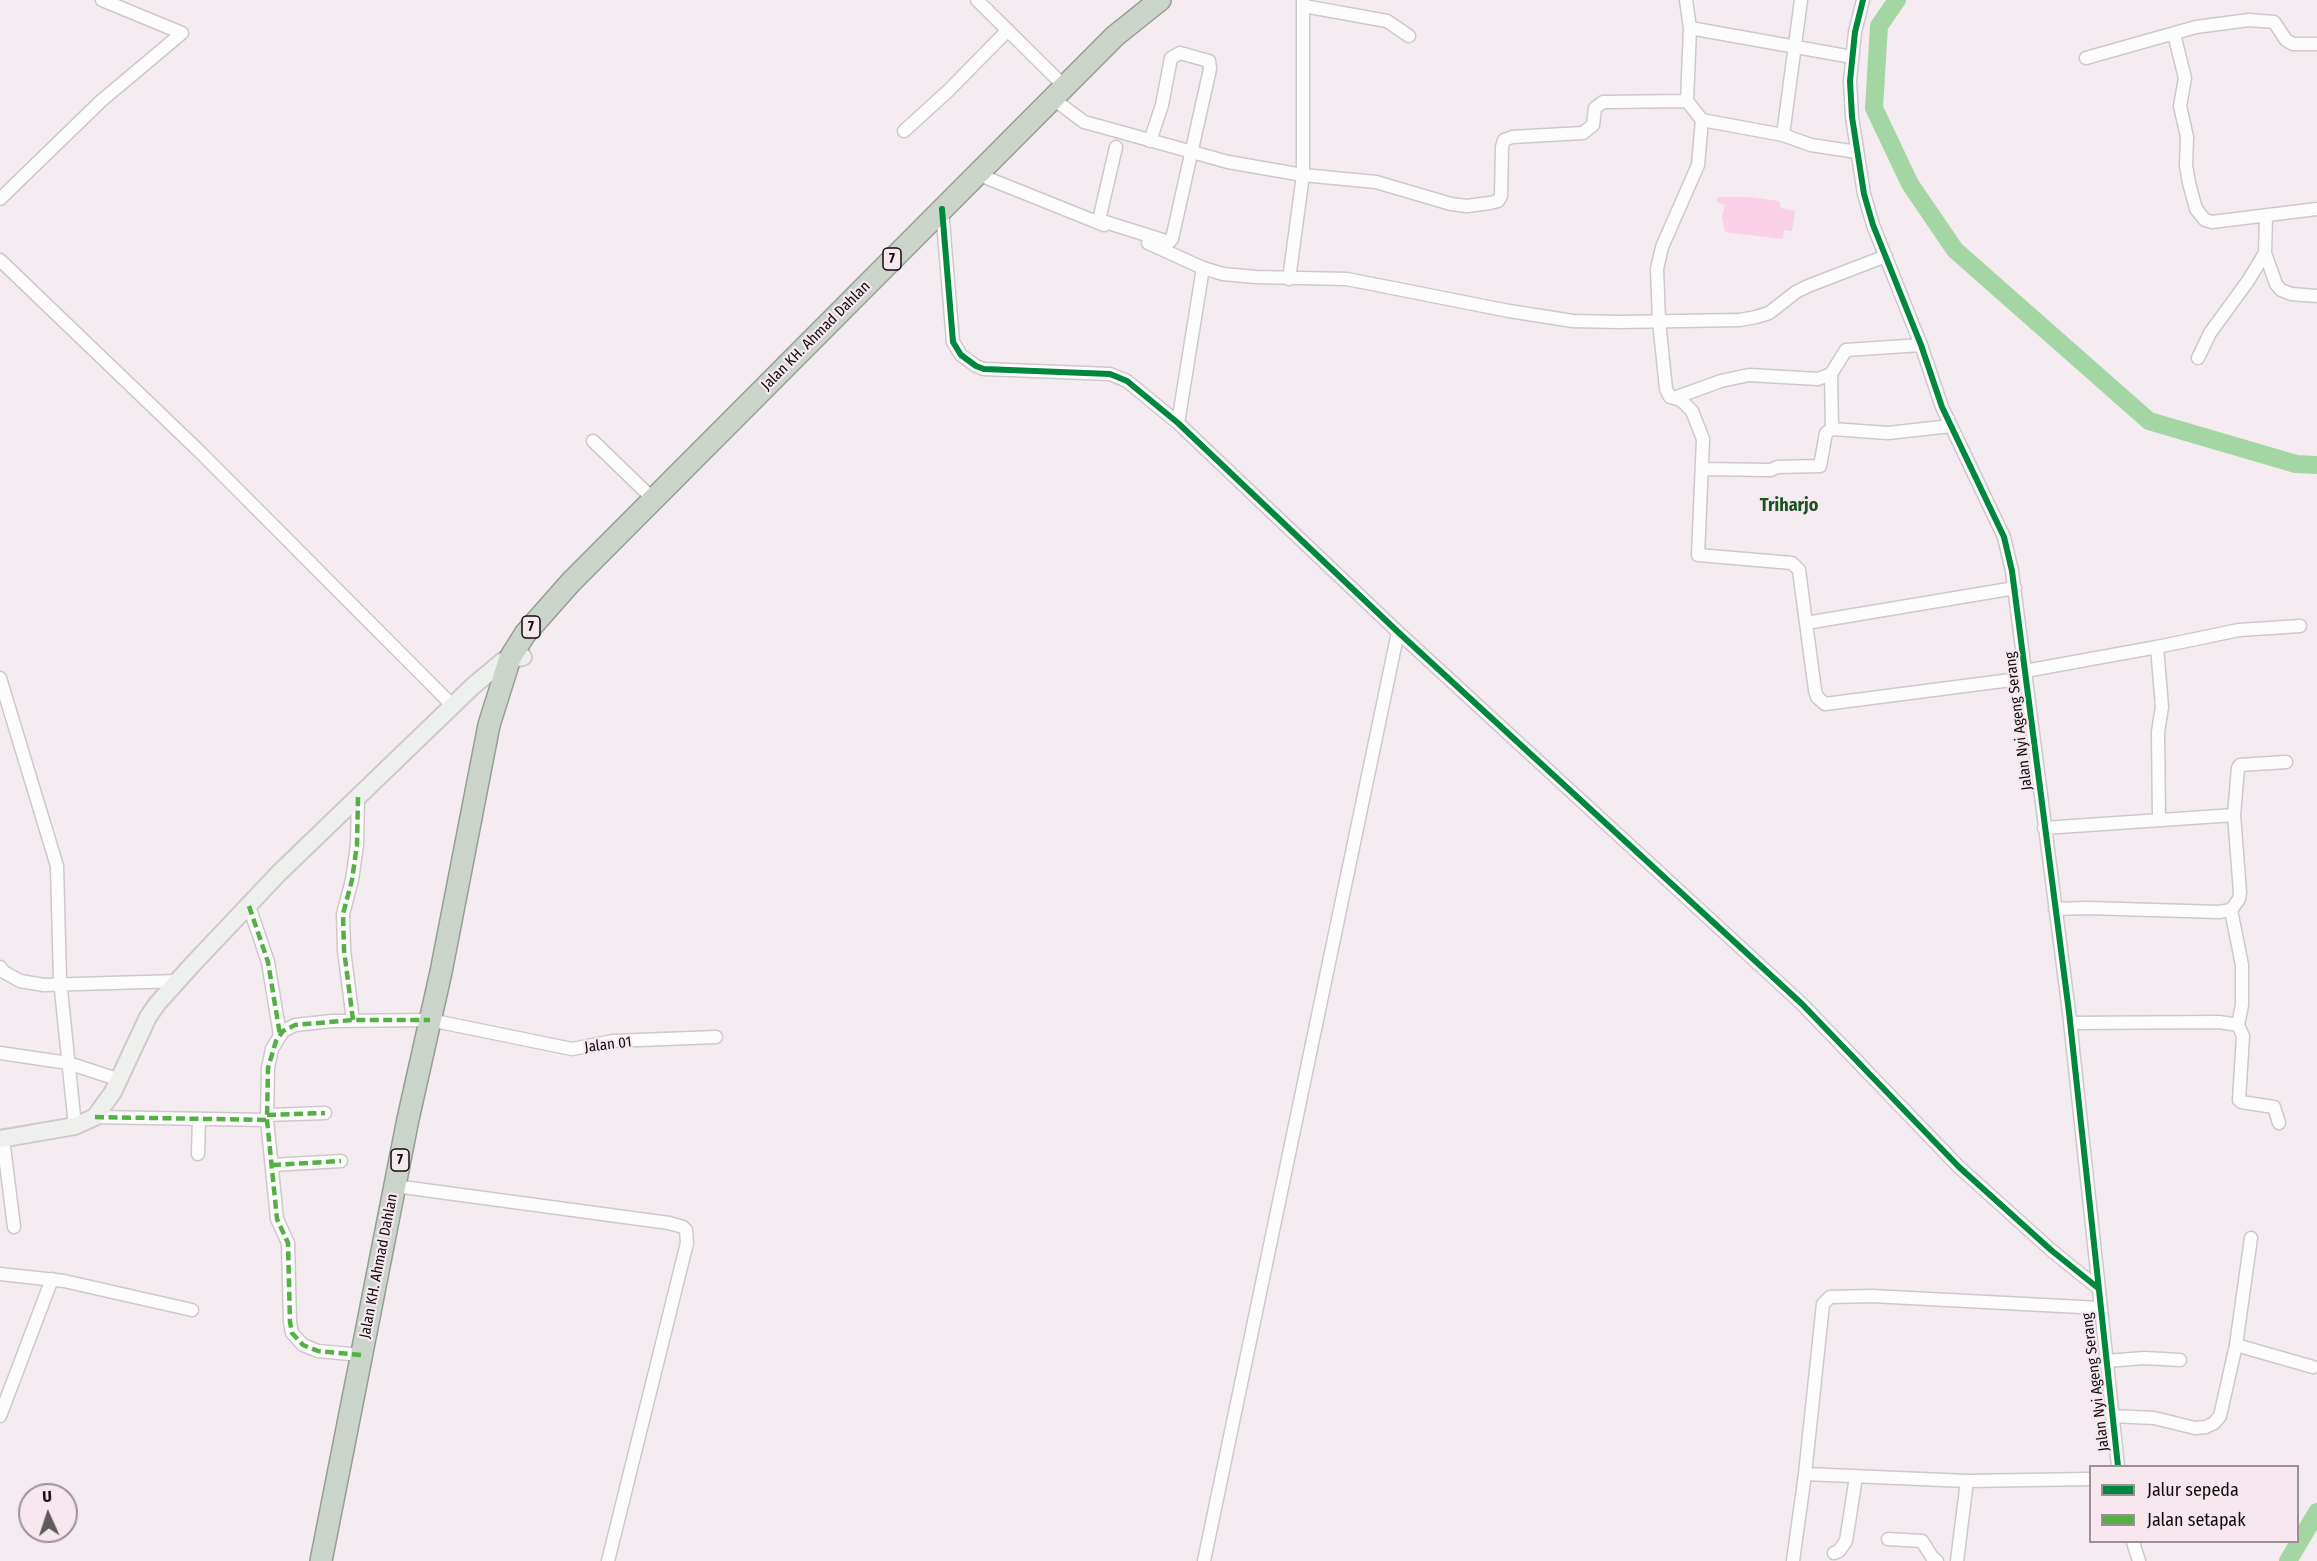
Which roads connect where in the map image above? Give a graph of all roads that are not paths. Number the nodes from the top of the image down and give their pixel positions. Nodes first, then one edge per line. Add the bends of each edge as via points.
1 (102, 0) edge
2 (977, 0) edge
3 (1160, 0) edge
4 (1686, 0) edge
5 (1801, 0) edge
6 (1863, 0) edge
7 (1304, 3) edge
8 (1690, 28) junction
9 (1008, 30) junction
10 (2174, 34) junction
11 (1409, 36) dead end
12 (2317, 44) edge
13 (1794, 46) junction
14 (1852, 57) junction
15 (2086, 58) dead end
16 (1058, 92) junction
17 (1687, 101) junction
18 (1702, 120) junction
19 (904, 131) dead end
20 (1783, 135) junction
21 (1150, 141) junction
22 (1116, 147) dead end
23 (1191, 152) junction
24 (1857, 152) junction
25 (977, 174) junction
26 (1303, 176) junction
27 (0, 199) edge
28 (942, 209) junction
29 (2317, 209) edge
30 (2266, 216) junction
31 (2265, 252) junction
32 (1886, 256) junction
33 (0, 260) edge
34 (1203, 268) junction
35 (1289, 279) junction
36 (2317, 296) edge
37 (1659, 321) junction
38 (1921, 345) junction
39 (2198, 358) dead end
40 (1831, 374) junction
41 (1674, 398) junction
42 (1178, 423) junction
43 (1951, 426) junction
44 (1832, 429) junction
45 (593, 441) dead end
46 (1703, 469) junction
47 (651, 497) junction
48 (2015, 588) junction
49 (1806, 624) junction
50 (2300, 626) dead end
51 (1398, 632) junction
52 (2157, 647) junction
53 (517, 657) junction
54 (2026, 675) junction
55 (0, 678) edge
56 (496, 688) junction
57 (453, 706) junction
58 (2286, 762) dead end
59 (358, 797) junction
60 (2234, 815) junction
61 (2159, 819) junction
62 (2044, 828) junction
63 (249, 906) junction
64 (2055, 909) junction
65 (2231, 910) junction
66 (0, 967) edge
67 (178, 981) junction
68 (60, 986) junction
69 (353, 1020) junction
70 (430, 1020) junction
71 (2070, 1023) junction
72 (2238, 1026) junction
73 (280, 1035) junction
74 (716, 1037) dead end
75 (0, 1053) edge
76 (68, 1063) junction
77 (120, 1080) junction
78 (325, 1113) dead end
79 (95, 1117) junction
80 (267, 1118) junction
81 (199, 1120) junction
82 (2279, 1123) dead end
83 (75, 1126) junction
84 (2, 1139) edge
85 (198, 1154) dead end
86 (341, 1161) dead end
87 (272, 1166) junction
88 (395, 1186) junction
89 (14, 1227) dead end
90 (2251, 1238) dead end
91 (0, 1274) edge
92 (52, 1279) junction
93 (2098, 1288) junction
94 (2100, 1308) junction
95 (192, 1310) dead end
96 (2236, 1345) junction
97 (361, 1355) junction
98 (2180, 1360) dead end
99 (2106, 1361) junction
100 (2313, 1367) dead end
101 (0, 1416) edge
102 (2112, 1416) junction
103 (2118, 1465) edge
104 (1805, 1474) junction
105 (1856, 1477) junction
106 (2089, 1479) edge
107 (1967, 1481) junction
108 (1888, 1539) dead end
109 (2133, 1543) edge
110 (1834, 1553) dead end
111 (321, 1561) edge
112 (608, 1561) edge
113 (1204, 1561) edge
114 (1794, 1561) edge
115 (1937, 1561) edge
116 (1957, 1561) edge
117 (2139, 1561) edge

1 - 27 street via 182,33 101,101
2 - 9 street
3 - 16 highway, Jalan KH. Ahmad Dahlan / 7 via 1115,36
4 - 8 street
5 - 13 street
6 - 14 street, Jalan Nyi Ageng Serang
7 - 11 street via 1387,21
7 - 26 street
8 - 13 street
8 - 17 street
9 - 16 street
9 - 19 street
10 - 12 street via 2248,20 2268,21 2277,25 2290,42
10 - 15 street
10 - 30 street via 2185,78 2180,106 2187,137 2186,165 2196,209 2212,222
13 - 14 street
13 - 20 street
14 - 24 street, Jalan Nyi Ageng Serang via 1850,99
16 - 21 street via 1084,122
16 - 25 highway, Jalan KH. Ahmad Dahlan / 7
17 - 18 street
17 - 26 street via 1603,102 1594,108 1593,125 1584,133 1504,140 1501,196 1490,203 1451,204 1376,182
18 - 20 street
18 - 37 street via 1698,165 1662,248 1658,269
20 - 24 street via 1810,145
21 - 23 street
21 - 23 street via 1171,58 1178,53 1206,59 1210,69
22 - 23 street via 1099,220 1169,242
23 - 26 street
24 - 32 street, Jalan Nyi Ageng Serang via 1864,194
25 - 28 highway, Jalan KH. Ahmad Dahlan / 7
25 - 34 street
26 - 35 street
28 - 42 street via 953,342 961,355 984,369 1119,376
28 - 47 highway, Jalan KH. Ahmad Dahlan / 7
29 - 30 street
30 - 31 street
31 - 36 street via 2281,290
31 - 39 street via 2210,333
32 - 37 street via 1808,286 1769,313 1756,317
32 - 38 street, Jalan Nyi Ageng Serang
33 - 57 street via 201,453
34 - 35 street via 1223,274
34 - 42 street
35 - 37 street via 1347,279 1573,321
37 - 41 street via 1666,389
38 - 40 street via 1846,350
38 - 43 street, Jalan Nyi Ageng Serang
40 - 41 street via 1818,379 1749,375
40 - 44 street
41 - 46 street via 1687,405 1699,426
42 - 51 street
43 - 44 street via 1888,433
43 - 48 street, Jalan Nyi Ageng Serang via 2004,537
44 - 46 street via 1826,433 1820,466
45 - 47 street
46 - 49 street via 1698,555 1792,563 1799,570
47 - 53 highway, Jalan KH. Ahmad Dahlan / 7 via 611,551
48 - 49 street
48 - 54 street, Jalan Nyi Ageng Serang
49 - 54 street via 1815,690 1825,704
50 - 52 street via 2239,630
51 - 93 street via 1802,1004 1959,1167
51 - 113 street
52 - 54 street
52 - 61 street via 2162,707 2158,732
53 - 56 highway, Jalan KH. Ahmad Dahlan / 7
53 - 56 street via 496,665
54 - 62 street, Jalan Nyi Ageng Serang
55 - 68 street via 57,866
56 - 57 street
56 - 70 highway, Jalan KH. Ahmad Dahlan / 7
57 - 59 street
58 - 60 street via 2240,765
59 - 63 street
59 - 69 street via 354,868 343,914
60 - 61 street
60 - 65 street via 2240,892
61 - 62 street
62 - 64 street, Jalan Nyi Ageng Serang
63 - 67 street
63 - 73 street via 268,962
64 - 65 street
64 - 71 street, Jalan Nyi Ageng Serang
65 - 72 street via 2242,965
66 - 68 street via 20,981
67 - 68 street
67 - 77 street via 148,1017
68 - 76 street
69 - 70 street, Jalan 01
69 - 73 street, Jalan 01 via 295,1025
70 - 74 street, Jalan 01 via 572,1049 614,1041
70 - 88 highway, Jalan KH. Ahmad Dahlan / 7
71 - 72 street via 2219,1022
71 - 93 street, Jalan Nyi Ageng Serang
72 - 82 street via 2243,1036 2239,1100 2274,1107
73 - 80 street via 268,1068
75 - 76 street
76 - 77 street
76 - 83 street
77 - 79 street
78 - 80 street
79 - 81 street
79 - 83 street
80 - 81 street
80 - 87 street
81 - 85 street
83 - 84 street
84 - 89 street
86 - 87 street
87 - 97 street via 277,1219 288,1243 292,1333 303,1345 318,1350
88 - 97 highway, Jalan KH. Ahmad Dahlan / 7
88 - 112 street via 669,1223 686,1230 687,1243
90 - 96 street
91 - 92 street
92 - 95 street
92 - 101 street
93 - 94 street, Jalan Nyi Ageng Serang
94 - 99 street, Jalan Nyi Ageng Serang
94 - 104 street via 1830,1297 1823,1304
96 - 100 street
96 - 102 street via 2220,1416 2214,1423 2195,1428 2154,1418
97 - 111 highway, Jalan KH. Ahmad Dahlan / 7
98 - 99 street
99 - 102 street, Jalan Nyi Ageng Serang
102 - 103 street, Jalan Nyi Ageng Serang
104 - 105 street
104 - 114 street
105 - 107 street
105 - 110 street via 1846,1541
106 - 107 street
107 - 116 street
108 - 115 street via 1922,1542
109 - 117 street

